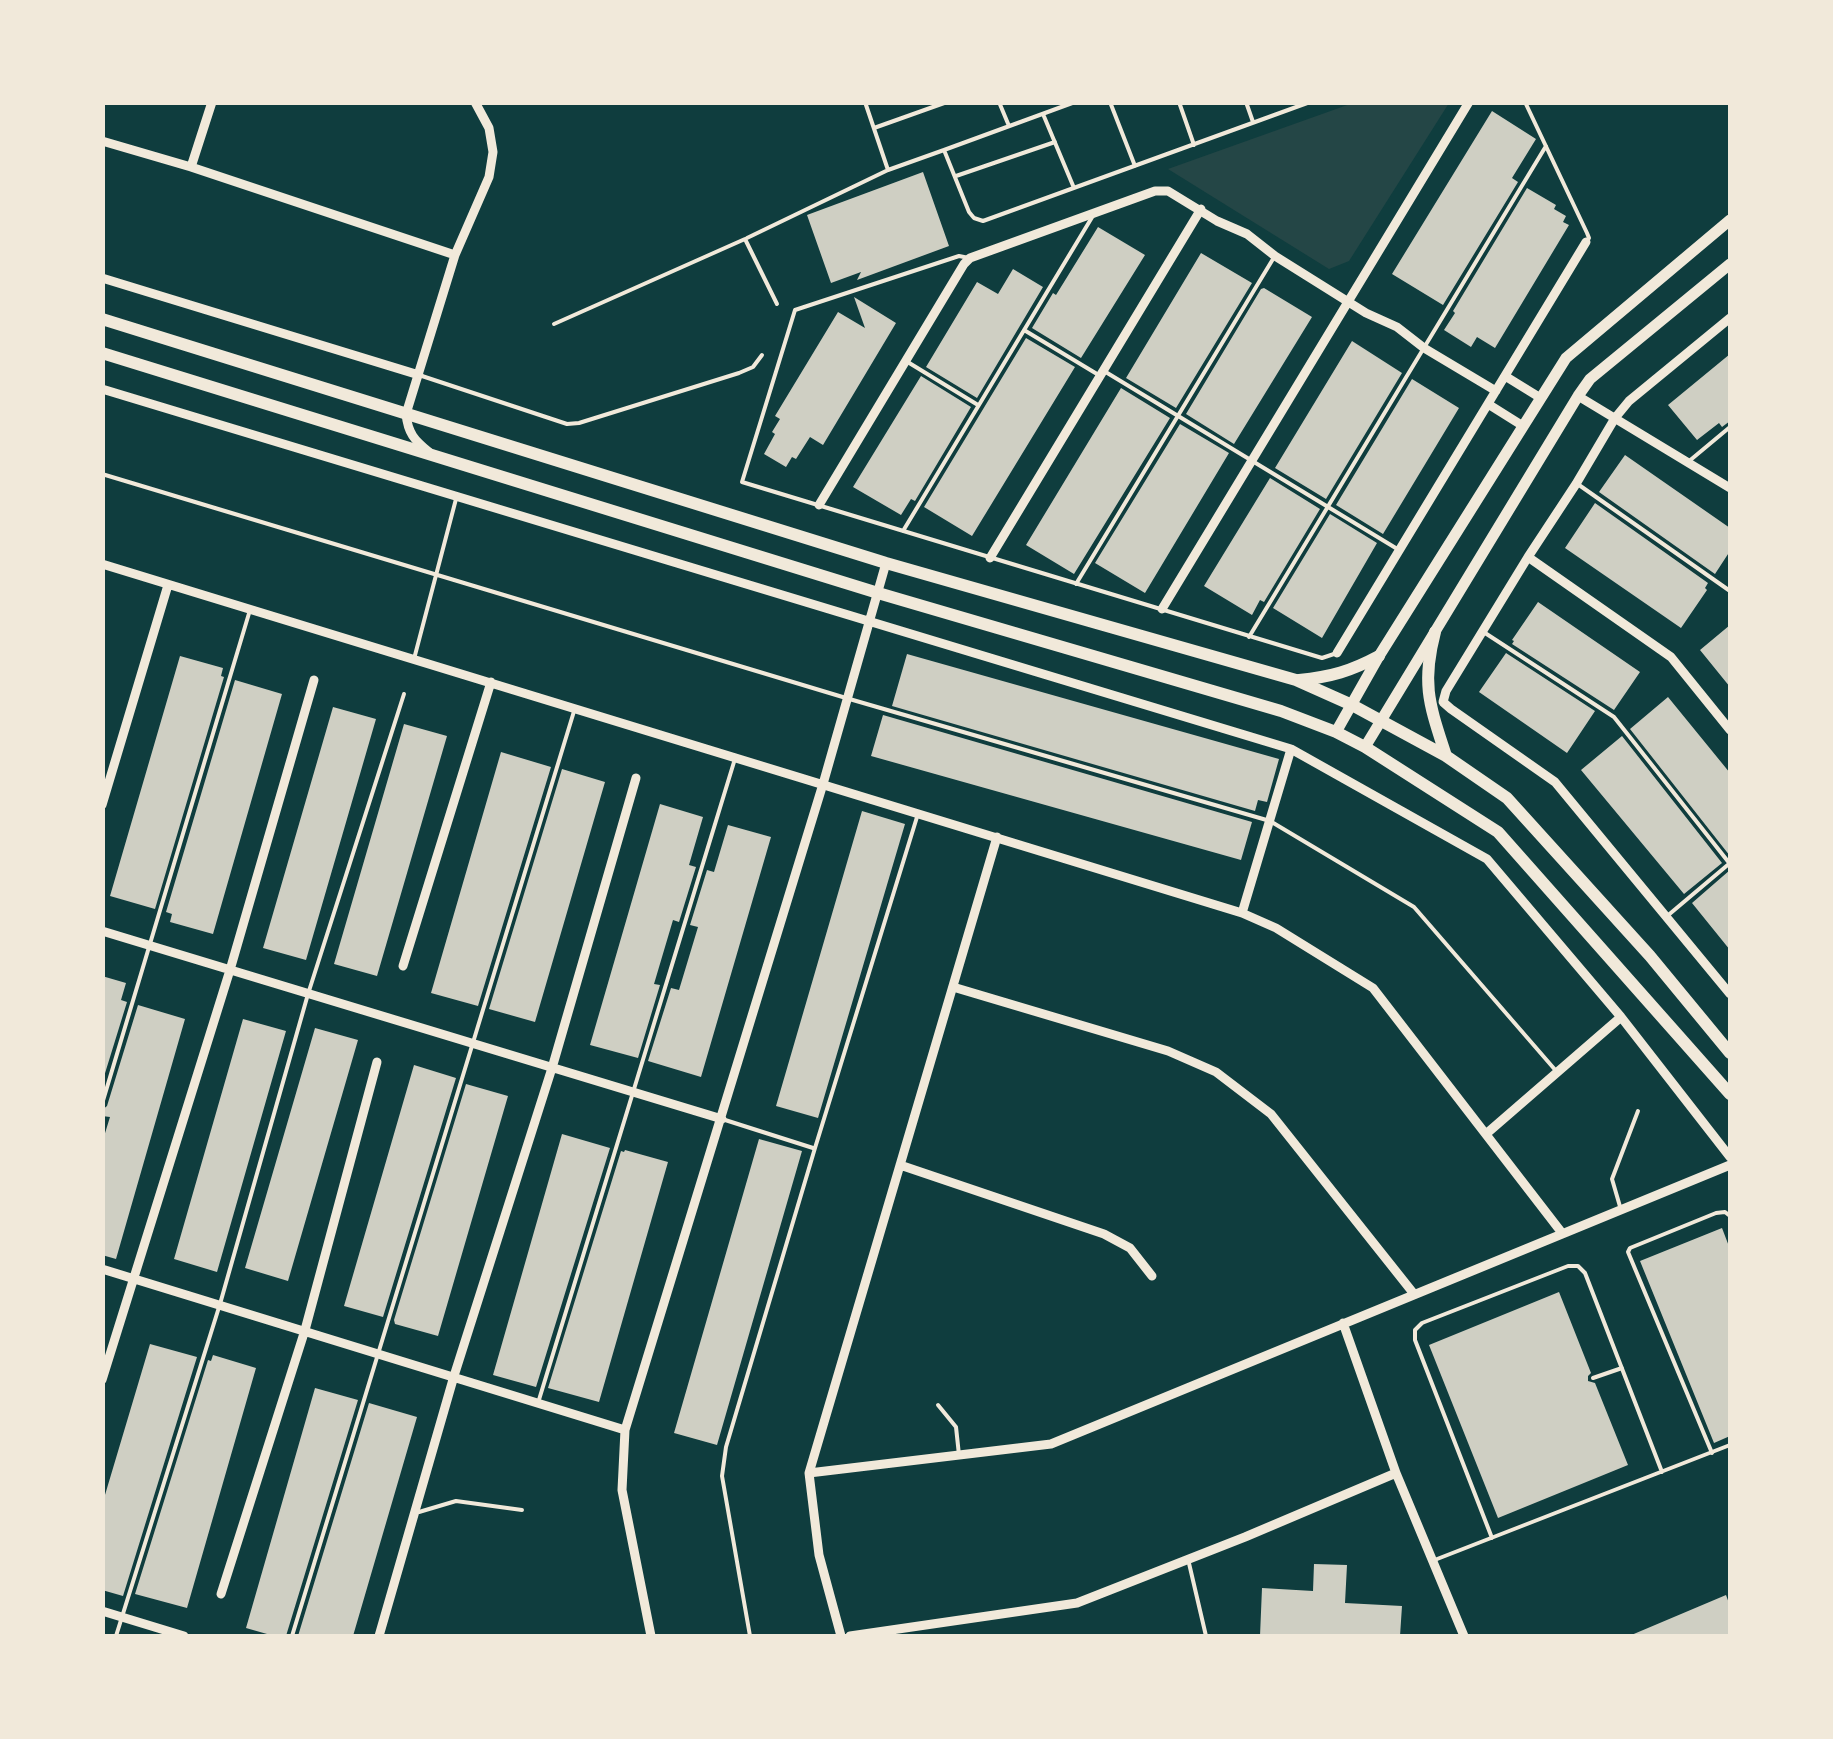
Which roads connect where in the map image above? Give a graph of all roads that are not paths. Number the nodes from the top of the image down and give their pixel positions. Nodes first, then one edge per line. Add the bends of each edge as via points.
1 (212, 102) edge
2 (475, 102) edge
3 (865, 102) edge
4 (947, 102) edge
5 (999, 102) edge
6 (1075, 102) edge
7 (1110, 102) edge
8 (1179, 102) edge
9 (1246, 102) edge
10 (1310, 102) edge
11 (1470, 102) edge
12 (1526, 102) edge
13 (1043, 114) junction
14 (1254, 123) junction
15 (1009, 127) junction
16 (874, 128) junction
17 (102, 140) edge
18 (1055, 142) junction
19 (1194, 144) junction
20 (1546, 146) junction
21 (944, 150) junction
22 (1135, 166) junction
23 (191, 167) junction
24 (888, 170) junction
25 (954, 176) junction
26 (1074, 188) junction
27 (1201, 210) junction
28 (1095, 214) junction
29 (1730, 220) edge
30 (746, 238) junction
31 (1586, 242) joint
32 (455, 255) junction
33 (974, 256) junction
34 (1275, 256) junction
35 (1730, 264) edge
36 (102, 278) edge
37 (1349, 302) junction
38 (777, 304) dead end
39 (1730, 318) edge
40 (102, 319) edge
41 (554, 324) dead end
42 (1024, 330) junction
43 (1424, 348) junction
44 (102, 353) edge
45 (762, 355) dead end
46 (906, 361) junction
47 (1102, 374) junction
48 (419, 375) junction
49 (1505, 376) junction
50 (102, 389) edge
51 (1496, 390) junction
52 (1578, 396) junction
53 (1539, 397) junction
54 (1488, 404) junction
55 (978, 406) junction
56 (406, 414) junction
57 (1178, 416) junction
58 (1615, 418) junction
59 (1523, 426) junction
60 (1730, 427) edge
61 (432, 455) junction
62 (1252, 461) junction
63 (1688, 462) junction
64 (102, 474) edge
65 (1576, 484) junction
66 (1730, 488) edge
67 (456, 496) junction
68 (819, 505) junction
69 (1328, 507) junction
70 (903, 531) junction
71 (1400, 550) junction
72 (1528, 557) junction
73 (990, 558) junction
74 (886, 563) junction
75 (102, 564) edge
76 (438, 575) junction
77 (1076, 584) junction
78 (168, 585) junction
79 (1730, 591) edge
80 (878, 593) junction
81 (1162, 609) junction
82 (250, 610) junction
83 (871, 621) junction
84 (1482, 631) junction
85 (1435, 632) junction
86 (1249, 636) junction
87 (1338, 653) joint
88 (1379, 656) junction
89 (414, 659) junction
90 (314, 680) dead end
91 (1296, 680) junction
92 (491, 682) junction
93 (404, 694) dead end
94 (846, 698) junction
95 (1352, 706) junction
96 (575, 708) junction
97 (1380, 721) junction
98 (1730, 730) edge
99 (1336, 732) junction
100 (1365, 746) junction
101 (1291, 750) junction
102 (1446, 756) junction
103 (735, 757) junction
104 (636, 778) dead end
105 (823, 784) junction
106 (102, 805) edge
107 (918, 813) junction
108 (1270, 820) junction
109 (997, 837) junction
110 (1730, 863) edge
111 (1242, 913) junction
112 (1666, 917) junction
113 (102, 931) edge
114 (150, 946) junction
115 (403, 966) dead end
116 (230, 970) junction
117 (953, 988) junction
118 (308, 994) junction
119 (1730, 994) edge
120 (1621, 1017) junction
121 (472, 1043) junction
122 (1730, 1052) edge
123 (377, 1062) dead end
124 (552, 1068) junction
125 (1557, 1072) junction
126 (634, 1092) junction
127 (1730, 1094) edge
128 (102, 1104) edge
129 (1638, 1111) dead end
130 (722, 1120) junction
131 (1486, 1134) junction
132 (815, 1148) junction
133 (1730, 1157) edge
134 (1730, 1165) edge
135 (900, 1166) junction
136 (1621, 1210) junction
137 (1730, 1216) edge
138 (1562, 1233) junction
139 (102, 1269) edge
140 (1152, 1276) dead end
141 (133, 1278) junction
142 (1414, 1294) junction
143 (220, 1304) junction
144 (1342, 1323) junction
145 (305, 1330) junction
146 (378, 1353) junction
147 (1622, 1368) junction
148 (454, 1376) junction
149 (1593, 1378) dead end
150 (102, 1380) edge
151 (538, 1402) junction
152 (938, 1405) dead end
153 (625, 1430) junction
154 (1730, 1445) edge
155 (1712, 1453) junction
156 (959, 1455) junction
157 (1662, 1472) junction
158 (809, 1473) junction
159 (1396, 1473) junction
160 (522, 1510) dead end
161 (414, 1514) junction
162 (1492, 1538) junction
163 (1188, 1560) junction
164 (1432, 1562) junction
165 (221, 1594) dead end
166 (102, 1611) edge
167 (122, 1617) junction
168 (116, 1636) edge
169 (184, 1636) edge
170 (292, 1636) edge
171 (379, 1636) edge
172 (650, 1636) edge
173 (750, 1636) edge
174 (840, 1636) edge
175 (850, 1636) edge
176 (1206, 1636) edge
177 (1464, 1636) edge

1 - 23 street
2 - 32 street via 493,152
3 - 16 lane
4 - 16 lane
5 - 15 lane
6 - 13 lane
7 - 22 lane
8 - 19 lane
9 - 14 lane
10 - 14 lane
11 - 37 street
12 - 20 lane
13 - 15 lane
13 - 18 lane
14 - 19 lane
15 - 21 lane
16 - 24 lane
17 - 23 street
18 - 25 lane
18 - 26 lane
19 - 22 lane
20 - 31 lane
20 - 43 lane
21 - 24 lane
21 - 25 lane
22 - 26 lane
23 - 32 street
24 - 30 lane
25 - 26 lane via 969,212 983,221
27 - 28 street via 1155,190
27 - 34 street
27 - 47 street
28 - 33 street
28 - 42 lane
29 - 53 street via 1566,358
30 - 38 lane
30 - 41 lane
31 - 49 street
32 - 48 street
33 - 46 street
33 - 68 lane via 796,310 742,482
34 - 37 street
34 - 57 lane
35 - 52 street
36 - 48 street
37 - 43 street
37 - 62 street
39 - 58 street
40 - 56 main road
42 - 47 lane
42 - 55 lane
43 - 51 street
43 - 69 lane
44 - 61 main road
45 - 48 lane via 740,373 567,424
46 - 55 lane
46 - 68 street
47 - 57 lane
47 - 73 street
48 - 56 street
49 - 51 street
49 - 53 street
50 - 67 street
51 - 54 street
52 - 58 street
52 - 85 street
53 - 59 street
54 - 59 street
54 - 71 street
55 - 70 lane
56 - 61 street via 407,429
56 - 74 main road
57 - 62 lane
57 - 77 lane
58 - 63 street
58 - 65 street
59 - 88 street
60 - 63 lane
61 - 80 main road
62 - 69 lane
62 - 81 street
63 - 66 street
64 - 76 lane
65 - 72 street
65 - 79 lane
67 - 76 lane
67 - 83 street
68 - 70 lane
69 - 71 lane
69 - 86 lane
70 - 73 lane
71 - 87 street
72 - 84 street
72 - 98 street via 1671,657
73 - 77 lane
74 - 80 street
74 - 91 main road
75 - 78 street
76 - 89 lane
76 - 94 lane
77 - 81 lane
78 - 82 street
78 - 106 street
80 - 83 street
80 - 99 main road
81 - 86 lane
82 - 89 street
82 - 114 lane
83 - 94 street
83 - 101 street
84 - 110 lane via 1614,717
84 - 112 street via 1443,702 1555,782
85 - 97 street
85 - 102 main road via 1427,692
86 - 87 lane via 1322,658
88 - 91 main road via 1332,676
88 - 95 street
89 - 92 street
90 - 116 street
91 - 95 main road
92 - 96 street
92 - 115 street
93 - 118 lane
94 - 105 street
94 - 108 lane
95 - 97 main road
95 - 99 street
96 - 103 street
96 - 121 lane
97 - 100 street
97 - 102 main road
99 - 100 main road
100 - 127 main road via 1498,832
101 - 108 street
101 - 120 street via 1487,860
102 - 122 main road via 1508,798
103 - 105 street
103 - 126 lane
104 - 124 street
105 - 107 street
105 - 130 street
107 - 109 street
107 - 132 lane
108 - 111 street
108 - 125 lane via 1414,907
109 - 111 street
109 - 117 street
110 - 112 lane
111 - 131 street via 1373,988
112 - 119 street
113 - 114 street
114 - 116 street
114 - 128 lane
116 - 118 street
116 - 141 street
117 - 135 street
117 - 142 street via 1168,1051 1216,1072 1271,1114
118 - 121 street
118 - 143 lane
120 - 125 street
120 - 133 street
121 - 124 street
121 - 146 lane
123 - 145 street
124 - 126 street
124 - 148 street
125 - 131 street
126 - 130 street
126 - 151 lane
129 - 136 lane via 1612,1178
130 - 132 lane
130 - 153 street
131 - 138 street
132 - 173 lane via 722,1476
134 - 136 street
135 - 140 street via 1104,1234 1130,1248
135 - 158 street
136 - 138 street
137 - 155 lane via 1716,1213 1628,1252
138 - 142 street
139 - 141 street
141 - 143 street
141 - 150 street
142 - 144 street
143 - 145 street
143 - 167 lane
144 - 156 street via 1051,1444
144 - 159 street
145 - 146 street
145 - 165 street
146 - 148 street
146 - 170 lane
147 - 149 lane
147 - 157 lane
147 - 162 lane via 1584,1273 1573,1265 1418,1326 1415,1340
148 - 151 street
148 - 161 street
151 - 153 street
152 - 156 lane via 956,1428
153 - 172 street via 622,1490
154 - 155 lane
155 - 157 lane
156 - 158 street
157 - 162 lane
158 - 174 street
159 - 163 street
159 - 164 street
160 - 161 lane via 456,1501
161 - 171 street
162 - 164 lane
163 - 175 street via 1078,1603
163 - 176 lane
164 - 177 street
166 - 167 street
167 - 168 lane
167 - 169 street

